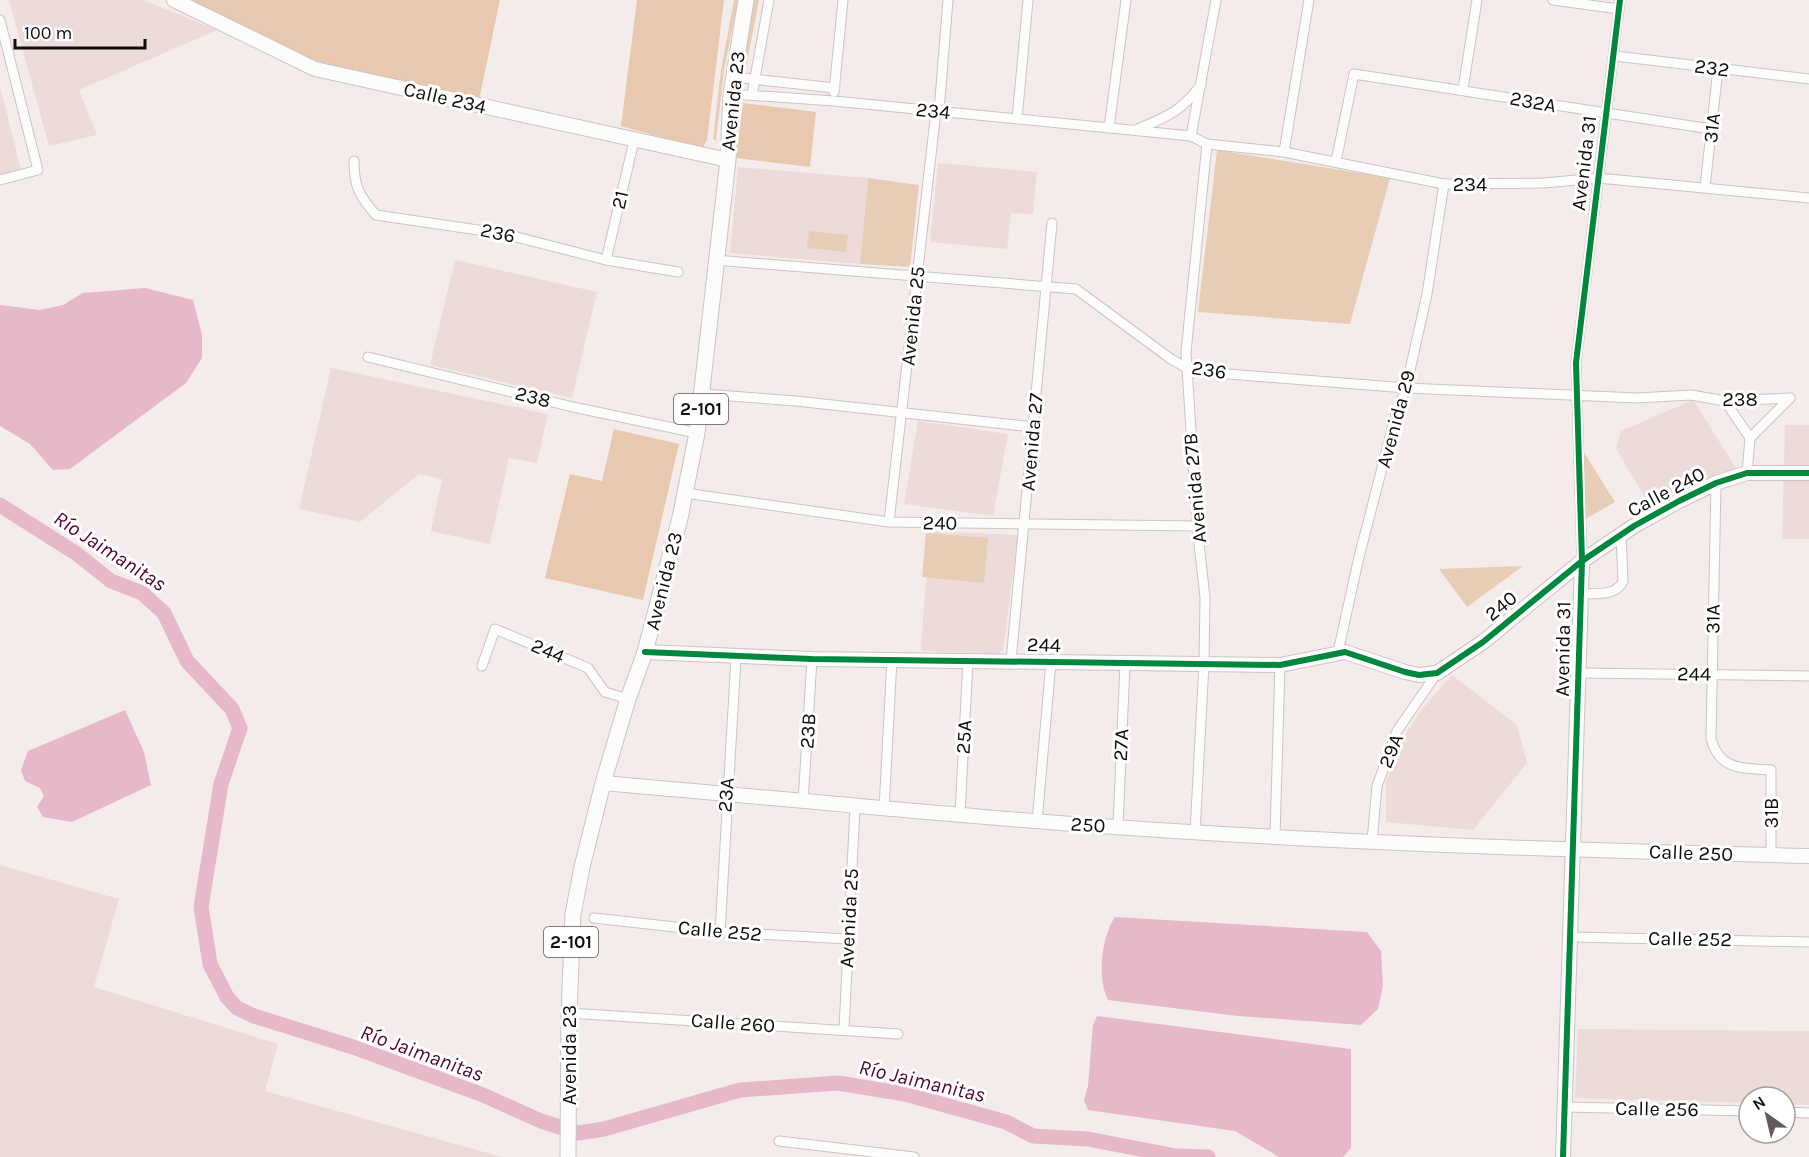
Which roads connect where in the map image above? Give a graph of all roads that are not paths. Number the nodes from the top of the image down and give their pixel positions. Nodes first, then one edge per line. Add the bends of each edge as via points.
1 (174, 0) edge
2 (746, 0) edge
3 (769, 0) edge
4 (843, 0) edge
5 (948, 0) edge
6 (1028, 0) edge
7 (1126, 0) edge
8 (1216, 0) edge
9 (1309, 0) edge
10 (1477, 0) edge
11 (1552, 0) edge
12 (1620, 5) edge
13 (0, 20) edge
14 (1615, 56) junction
15 (1718, 69) junction
16 (733, 77) junction
17 (1809, 79) edge
18 (754, 80) junction
19 (1202, 83) junction
20 (835, 88) junction
21 (1462, 89) junction
22 (731, 94) junction
23 (752, 95) junction
24 (834, 101) junction
25 (937, 111) junction
26 (1606, 114) junction
27 (1017, 119) junction
28 (1109, 128) junction
29 (1712, 129) junction
30 (1136, 130) junction
31 (1191, 136) junction
32 (634, 141) junction
33 (1207, 144) junction
34 (1284, 152) junction
35 (354, 160) dead end
36 (728, 160) junction
37 (1336, 161) junction
38 (1598, 178) junction
39 (0, 180) edge
40 (1444, 184) junction
41 (1705, 187) junction
42 (1809, 198) edge
43 (1052, 223) dead end
44 (606, 260) junction
45 (715, 260) junction
46 (678, 272) dead end
47 (917, 276) junction
48 (1046, 286) junction
49 (368, 357) dead end
50 (1186, 368) junction
51 (1406, 388) junction
52 (703, 394) junction
53 (1691, 395) joint
54 (1575, 396) junction
55 (1725, 401) junction
56 (903, 411) junction
57 (1034, 427) junction
58 (697, 433) junction
59 (1750, 438) junction
60 (1809, 472) edge
61 (1747, 473) junction
62 (1716, 483) junction
63 (685, 493) junction
64 (889, 522) junction
65 (1024, 525) junction
66 (1197, 526) junction
67 (1622, 535) junction
68 (1582, 561) junction
69 (1581, 594) junction
70 (645, 652) junction
71 (1338, 652) junction
72 (736, 658) junction
73 (812, 659) junction
74 (892, 659) junction
75 (968, 660) junction
76 (1011, 661) junction
77 (1051, 662) junction
78 (1125, 664) junction
79 (1204, 664) junction
80 (1280, 665) junction
81 (482, 666) dead end
82 (1437, 673) junction
83 (1579, 673) junction
84 (1712, 674) junction
85 (1809, 676) edge
86 (628, 699) junction
87 (1771, 770) joint
88 (603, 783) junction
89 (726, 794) junction
90 (803, 802) junction
91 (855, 807) junction
92 (884, 809) junction
93 (960, 814) junction
94 (1037, 822) junction
95 (1118, 826) junction
96 (1195, 832) junction
97 (1275, 836) junction
98 (1372, 841) junction
99 (1573, 850) junction
100 (1771, 855) junction
101 (1809, 856) edge
102 (594, 918) dead end
103 (720, 932) junction
104 (1571, 937) junction
105 (847, 939) junction
106 (1809, 942) edge
107 (569, 1012) junction
108 (844, 1029) junction
109 (898, 1034) dead end
110 (1565, 1107) junction
111 (1737, 1112) edge
112 (779, 1141) dead end
113 (568, 1154) edge
114 (914, 1157) edge
115 (1563, 1157) edge

1 - 32 street, Calle 234 via 315,69
2 - 16 main road, Avenida 23 / 2-101
3 - 18 street
4 - 20 street
5 - 25 street, Avenida 25
6 - 27 street
7 - 28 street
8 - 19 street
9 - 34 street
10 - 21 street
11 - 12 street
12 - 14 street, Avenida 31
13 - 39 street via 38,170
14 - 15 street, 232
14 - 26 street, Avenida 31
15 - 17 street, 232
15 - 29 street, 31A
16 - 18 street
16 - 22 main road, Avenida 23 / 2-101
18 - 20 street
18 - 23 street
19 - 30 street, 234 via 1190,100 1170,116
19 - 31 street
20 - 24 street
21 - 26 street, 232A
21 - 37 street, 232A via 1354,74
22 - 23 street, 234
22 - 36 main road, Avenida 23 / 2-101
23 - 24 street, 234
24 - 25 street, 234
25 - 27 street, 234
25 - 47 street, Avenida 25
26 - 29 street, 232A
26 - 38 street, Avenida 31
27 - 28 street, 234
28 - 30 street, 234
29 - 41 street, 31A
30 - 31 street, 234
31 - 33 street, 234
32 - 36 street, Calle 234
32 - 44 street, 21
33 - 34 street, 234
33 - 50 street, Avenida 27B
34 - 37 street, 234
35 - 44 street, 236 via 354,183 376,215 505,234
36 - 45 main road, Avenida 23 / 2-101
37 - 40 street, 234
38 - 40 street, 234
38 - 41 street, 234
38 - 54 street, Avenida 31
40 - 51 street, Avenida 29 via 1427,294
41 - 42 street, 234
43 - 48 street, Avenida 27
44 - 46 street, 236
45 - 47 street, 236
45 - 52 main road, Avenida 23 / 2-101
47 - 48 street, 236
47 - 56 street, Avenida 25
48 - 50 street, 236 via 1076,289 1087,295
48 - 57 street, Avenida 27
49 - 58 street, 238
50 - 51 street, 236
50 - 66 street, Avenida 27B
51 - 54 street, 236
51 - 71 street, Avenida 29 via 1359,557
52 - 56 street
52 - 58 main road, Avenida 23 / 2-101
53 - 54 street, 236
53 - 55 street, 238
54 - 68 street, Avenida 31
55 - 59 street
55 - 59 street, 238 via 1790,398
56 - 57 street
56 - 64 street, Avenida 25
57 - 65 street, Avenida 27
58 - 63 main road, Avenida 23 / 2-101
59 - 61 street
60 - 61 street, Calle 240
61 - 62 street, Calle 240
62 - 67 street, Calle 240
62 - 84 street, 31A
63 - 64 street, 240
63 - 70 main road, Avenida 23 / 2-101
64 - 65 street, 240
65 - 66 street, 240
65 - 76 street, Avenida 27
66 - 79 street, Avenida 27B via 1205,597
67 - 68 street, Calle 240
67 - 69 street via 1620,589
68 - 69 street, Avenida 31
68 - 82 street, 240 via 1483,642
69 - 83 street, Avenida 31
70 - 72 street, 244
70 - 86 main road, Avenida 23 / 2-101
71 - 80 street, 244
71 - 82 street, 244 via 1404,672
72 - 73 street, 244
72 - 89 street, 23A
73 - 74 street, 244
73 - 90 street, 23B
74 - 75 street, 244
74 - 92 street
75 - 76 street, 244
75 - 93 street, 25A
76 - 77 street, 244
77 - 78 street, 244
77 - 94 street
78 - 79 street, 244
78 - 95 street, 27A
79 - 80 street, 244
79 - 96 street, Avenida 27B
80 - 97 street
81 - 86 street, 244 via 495,629 588,668 605,692
82 - 98 street, 29A via 1397,731 1377,786
83 - 84 street, 244
83 - 99 street, Avenida 31
84 - 85 street, 244
84 - 87 street, 31A via 1711,739 1715,754 1737,767
86 - 88 main road, Avenida 23 / 2-101
87 - 100 street, 31B
88 - 89 street, 250
88 - 107 main road, Avenida 23 / 2-101 via 573,915
89 - 90 street, 250
89 - 103 street, 23A
90 - 91 street, 250
91 - 92 street, 250
91 - 105 street, Avenida 25
92 - 93 street, 250
93 - 94 street, 250
94 - 95 street, 250
95 - 96 street, 250
96 - 97 street, 250
97 - 98 street, 250
98 - 99 street, 250
99 - 100 street, Calle 250
99 - 104 street, Avenida 31
100 - 101 street, Calle 250
102 - 103 street, Calle 252
103 - 105 street, Calle 252
104 - 106 street, Calle 252
104 - 110 street, Avenida 31
105 - 108 street, Avenida 25
107 - 108 street, Calle 260
107 - 113 main road, Avenida 23 / 2-101
108 - 109 street, Calle 260
110 - 111 street, Calle 256
110 - 115 street, Avenida 31
112 - 114 street

